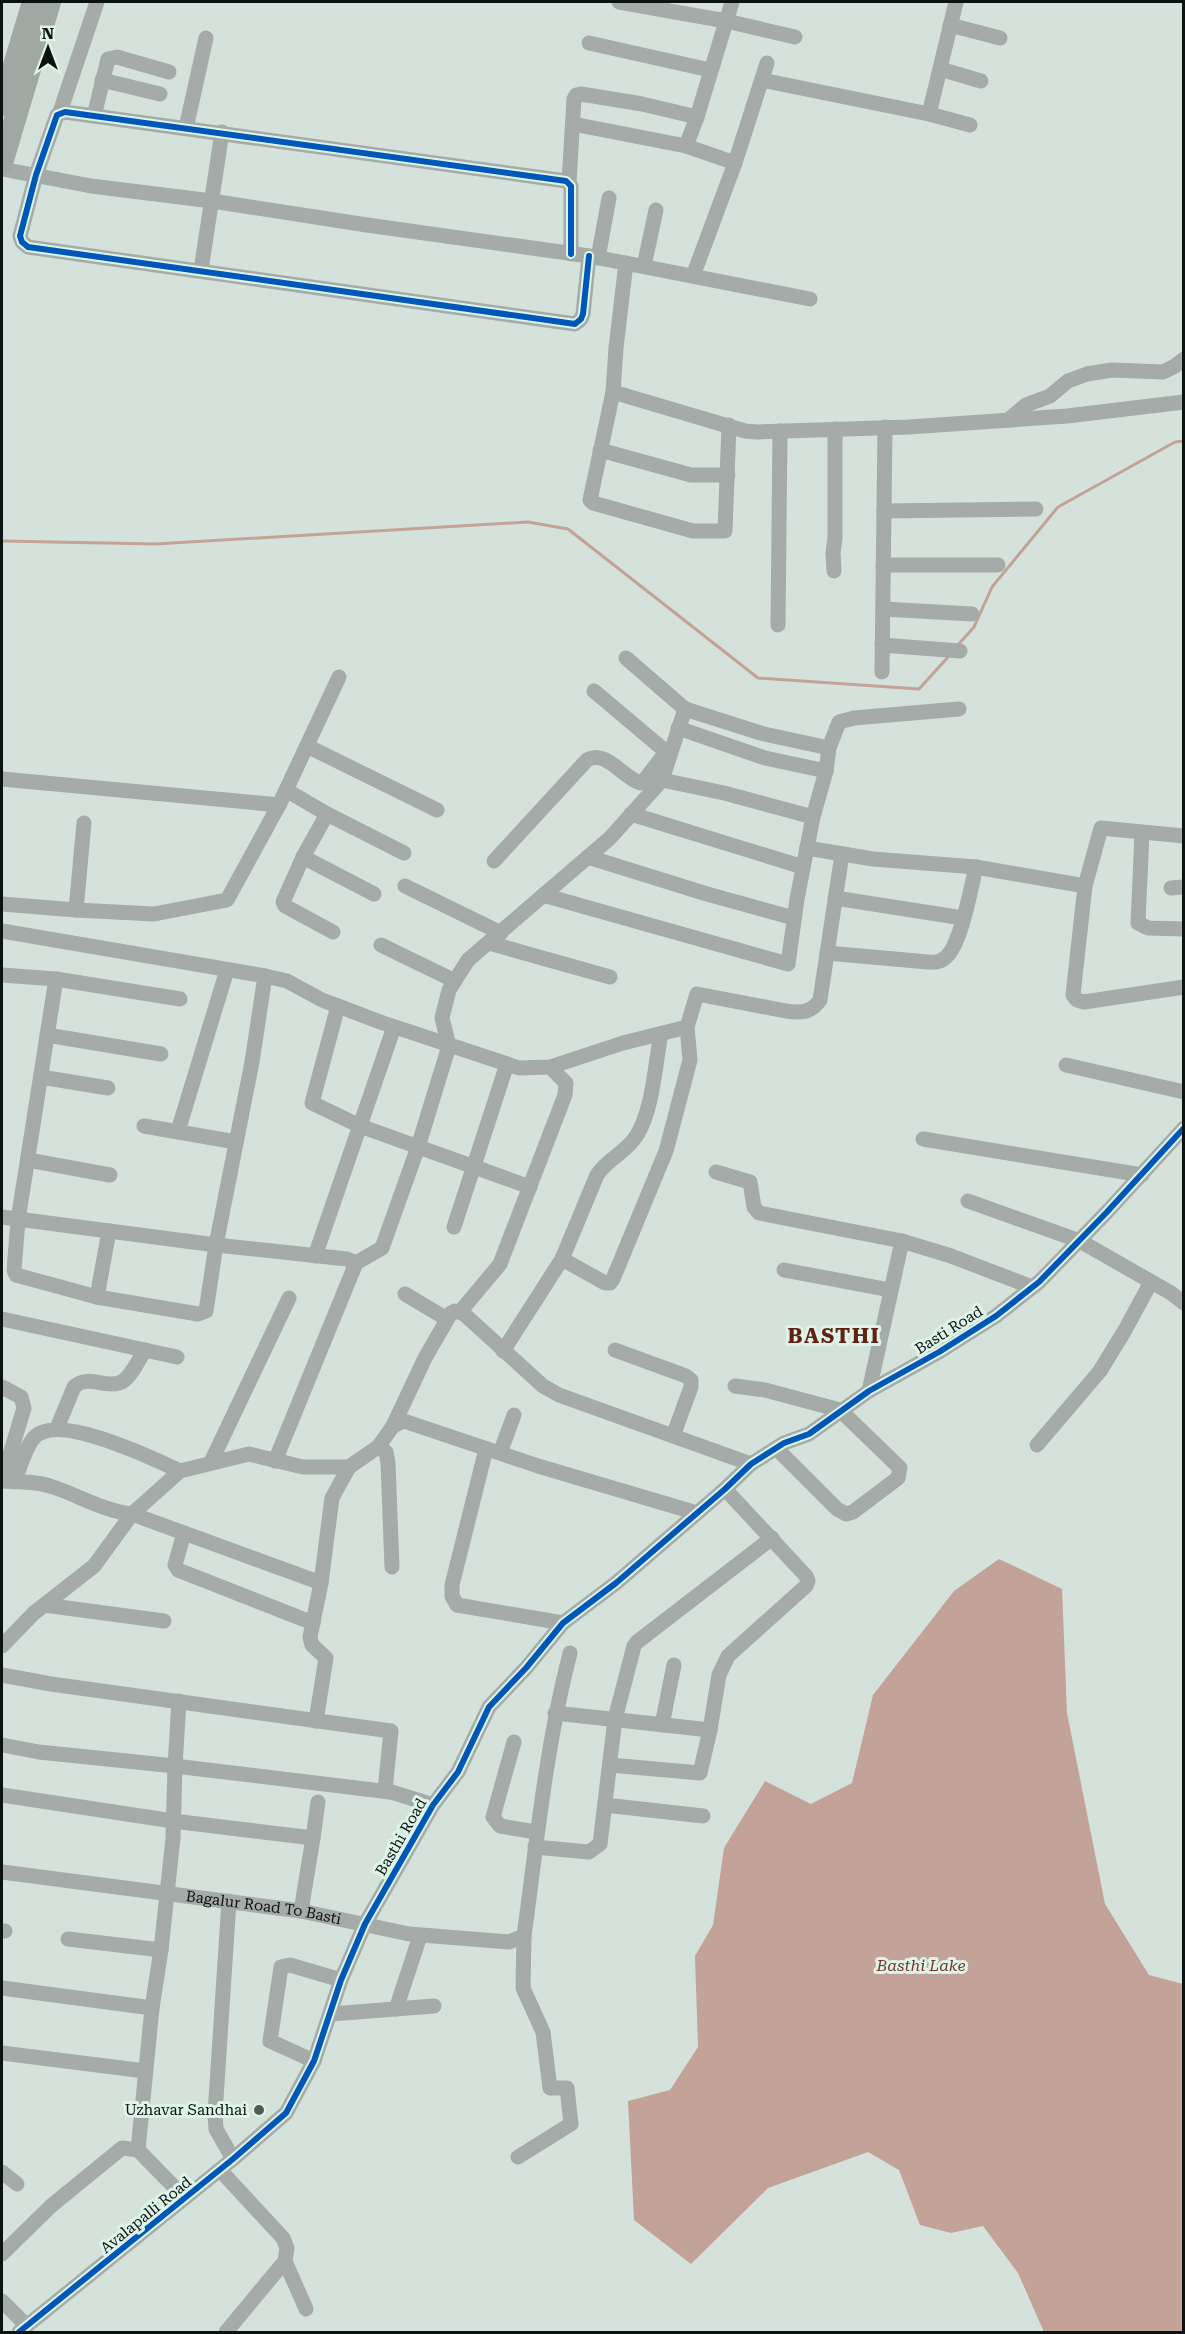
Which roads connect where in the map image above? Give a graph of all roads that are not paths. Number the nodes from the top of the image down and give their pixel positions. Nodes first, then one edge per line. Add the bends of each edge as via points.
1 (33, 2) edge
2 (50, 2) edge
3 (97, 2) edge
4 (619, 2) edge
5 (732, 2) edge
6 (956, 2) edge
7 (726, 21) junction
8 (950, 25) junction
9 (795, 37) dead end
10 (206, 38) dead end
11 (1000, 38) dead end
12 (589, 44) dead end
13 (767, 63) dead end
14 (940, 69) junction
15 (710, 70) junction
16 (169, 72) dead end
17 (102, 80) junction
18 (762, 80) junction
19 (981, 81) dead end
20 (160, 94) dead end
21 (2, 105) edge
22 (60, 112) junction
23 (929, 114) junction
24 (94, 116) junction
25 (697, 117) junction
26 (573, 124) junction
27 (970, 125) dead end
28 (186, 128) junction
29 (222, 132) junction
30 (686, 146) junction
31 (2, 163) edge
32 (735, 163) junction
33 (2, 169) edge
34 (36, 175) junction
35 (569, 183) junction
36 (609, 198) dead end
37 (212, 201) junction
38 (656, 210) dead end
39 (571, 254) junction
40 (594, 257) junction
41 (626, 263) junction
42 (644, 266) junction
43 (201, 270) junction
44 (693, 276) junction
45 (810, 299) dead end
46 (1184, 359) edge
47 (613, 392) junction
48 (1184, 402) edge
49 (1008, 420) junction
50 (729, 425) junction
51 (885, 428) junction
52 (835, 429) junction
53 (780, 431) junction
54 (600, 450) junction
55 (728, 475) junction
56 (1036, 508) dead end
57 (884, 511) junction
58 (883, 565) junction
59 (998, 565) dead end
60 (834, 571) dead end
61 (883, 609) junction
62 (972, 614) dead end
63 (778, 625) dead end
64 (882, 645) junction
65 (960, 651) dead end
66 (626, 658) dead end
67 (882, 672) dead end
68 (339, 677) dead end
69 (594, 691) dead end
70 (685, 709) junction
71 (958, 709) dead end
72 (678, 728) junction
73 (306, 746) junction
74 (829, 748) junction
75 (668, 753) junction
76 (826, 771) junction
77 (2, 780) edge
78 (662, 780) junction
79 (286, 790) junction
80 (279, 805) junction
81 (437, 810) dead end
82 (327, 814) junction
83 (631, 814) junction
84 (813, 817) junction
85 (84, 823) dead end
86 (1142, 833) junction
87 (1184, 836) edge
88 (807, 848) junction
89 (404, 853) dead end
90 (842, 854) junction
91 (303, 857) junction
92 (588, 857) junction
93 (494, 861) dead end
94 (803, 867) junction
95 (976, 867) junction
96 (405, 886) dead end
97 (1085, 886) junction
98 (374, 894) dead end
99 (543, 896) junction
100 (835, 898) junction
101 (2, 904) edge
102 (76, 910) junction
103 (794, 918) junction
104 (963, 918) junction
105 (1184, 929) edge
106 (2, 931) edge
107 (333, 932) dead end
108 (495, 938) junction
109 (381, 945) dead end
110 (827, 953) junction
111 (227, 970) junction
112 (2, 975) edge
113 (265, 976) junction
114 (610, 977) dead end
115 (56, 979) junction
116 (454, 981) junction
117 (1184, 987) edge
118 (180, 999) dead end
119 (338, 1006) junction
120 (394, 1027) junction
121 (687, 1027) junction
122 (661, 1034) junction
123 (47, 1035) junction
124 (449, 1046) junction
125 (161, 1054) dead end
126 (507, 1064) junction
127 (1066, 1065) dead end
128 (550, 1067) junction
129 (42, 1077) junction
130 (108, 1088) dead end
131 (1184, 1092) edge
132 (144, 1126) dead end
133 (360, 1126) junction
134 (1184, 1128) edge
135 (178, 1131) junction
136 (923, 1139) dead end
137 (236, 1142) junction
138 (418, 1147) junction
139 (1167, 1149) junction
140 (1184, 1153) edge
141 (28, 1160) junction
142 (475, 1166) junction
143 (716, 1172) dead end
144 (110, 1175) dead end
145 (1142, 1175) junction
146 (530, 1187) junction
147 (968, 1201) dead end
148 (2, 1217) edge
149 (18, 1220) junction
150 (454, 1227) dead end
151 (109, 1231) junction
152 (902, 1241) junction
153 (1080, 1241) junction
154 (216, 1245) junction
155 (315, 1256) junction
156 (562, 1259) junction
157 (356, 1263) junction
158 (784, 1270) dead end
159 (9, 1274) edge
160 (1151, 1282) junction
161 (1032, 1287) junction
162 (890, 1290) junction
163 (405, 1294) dead end
164 (97, 1297) junction
165 (289, 1298) dead end
166 (1184, 1303) edge
167 (454, 1316) junction
168 (2, 1319) edge
169 (145, 1350) junction
170 (615, 1350) dead end
171 (502, 1351) junction
172 (177, 1357) dead end
173 (735, 1386) dead end
174 (2, 1388) edge
175 (869, 1391) junction
176 (840, 1410) junction
177 (514, 1415) dead end
178 (393, 1426) junction
179 (57, 1428) junction
180 (673, 1436) junction
181 (1037, 1445) dead end
182 (378, 1447) junction
183 (776, 1448) junction
184 (493, 1451) junction
185 (275, 1461) junction
186 (212, 1462) junction
187 (751, 1464) junction
188 (349, 1467) junction
189 (180, 1471) junction
190 (6, 1481) edge
191 (725, 1490) junction
192 (697, 1513) junction
193 (132, 1514) junction
194 (184, 1533) junction
195 (772, 1538) junction
196 (392, 1567) dead end
197 (321, 1583) junction
198 (44, 1605) junction
199 (164, 1621) dead end
200 (313, 1623) junction
201 (563, 1623) junction
202 (2, 1646) edge
203 (570, 1653) dead end
204 (674, 1665) dead end
205 (2, 1675) edge
206 (179, 1701) junction
207 (555, 1713) junction
208 (615, 1719) junction
209 (316, 1721) junction
210 (662, 1725) junction
211 (710, 1730) junction
212 (514, 1742) dead end
213 (2, 1745) edge
214 (610, 1765) junction
215 (175, 1766) junction
216 (390, 1792) junction
217 (2, 1795) edge
218 (318, 1802) dead end
219 (433, 1805) junction
220 (605, 1805) junction
221 (703, 1816) dead end
222 (173, 1821) junction
223 (313, 1838) junction
224 (535, 1839) junction
225 (2, 1872) edge
226 (167, 1892) junction
227 (229, 1901) junction
228 (301, 1911) junction
229 (365, 1924) junction
230 (420, 1936) junction
231 (524, 1936) junction
232 (68, 1939) dead end
233 (161, 1950) junction
234 (341, 1980) junction
235 (2, 1988) edge
236 (434, 2006) dead end
237 (152, 2008) junction
238 (396, 2009) junction
239 (331, 2014) junction
240 (2, 2053) edge
241 (314, 2061) junction
242 (145, 2071) junction
243 (286, 2113) joint
244 (138, 2150) junction
245 (518, 2157) dead end
246 (233, 2159) junction
247 (220, 2170) junction
248 (2, 2172) edge
249 (17, 2184) dead end
250 (185, 2198) junction
251 (2, 2254) edge
252 (285, 2261) junction
253 (2, 2301) edge
254 (306, 2309) dead end
255 (23, 2331) edge
256 (226, 2332) edge

1 - 21 highway
2 - 31 highway
3 - 22 street
4 - 7 street
5 - 7 street
6 - 8 street
7 - 9 street
7 - 15 street
8 - 11 street
8 - 14 street
10 - 28 street
12 - 15 street
13 - 18 street
14 - 19 street
14 - 23 street
15 - 25 street
16 - 17 street via 112,57 106,63
17 - 20 street
17 - 24 street
18 - 23 street
18 - 32 street
22 - 24 street
22 - 34 street
23 - 27 street
24 - 28 street
25 - 26 street via 581,94 574,99
25 - 30 street
26 - 30 street
26 - 35 street
28 - 29 street
29 - 35 street
29 - 37 street
30 - 32 street
32 - 44 street
33 - 34 street
34 - 37 street
34 - 43 street via 20,236 28,247
35 - 39 street
36 - 40 street
37 - 39 street
37 - 43 street
38 - 42 street
39 - 40 street
40 - 41 street
40 - 43 street via 583,314 575,324
41 - 42 street
41 - 47 street
42 - 44 street
44 - 45 street
46 - 49 street via 1163,372 1112,370 1087,374 1026,405
47 - 50 street
47 - 54 street
48 - 49 street
49 - 51 street
50 - 53 street via 746,432
50 - 55 street
51 - 52 street
51 - 57 street
52 - 53 street
52 - 60 street
53 - 63 street
54 - 55 street via 691,475
54 - 55 street via 590,495 593,504 693,531 725,531
56 - 57 street
57 - 58 street
58 - 59 street
58 - 61 street
61 - 62 street
61 - 64 street
64 - 65 street
64 - 67 street
66 - 70 street
68 - 73 street
69 - 75 street
70 - 72 street
70 - 74 street via 764,734
71 - 74 street via 839,722
72 - 75 street
72 - 76 street via 765,758
73 - 79 street
73 - 81 street
74 - 76 street
75 - 78 street
75 - 93 street via 640,783 601,757 586,760
76 - 84 street
77 - 80 street
78 - 83 street
78 - 84 street
79 - 80 street
79 - 82 street
80 - 102 street via 228,900 154,914
82 - 89 street
82 - 91 street
83 - 92 street
83 - 94 street
84 - 88 street
85 - 102 street
86 - 87 street
86 - 97 street via 1099,829
86 - 105 street via 1138,923 1148,928
88 - 90 street
88 - 94 street
90 - 95 street
90 - 100 street
91 - 98 street
91 - 107 street via 283,902
92 - 99 street
92 - 103 street
94 - 103 street
95 - 97 street
95 - 104 street
96 - 108 street
97 - 117 street via 1073,995 1077,1000
99 - 103 street via 788,964
99 - 108 street
100 - 104 street
100 - 110 street
101 - 102 street
104 - 110 street via 952,950 938,962
106 - 111 street
108 - 114 street
108 - 116 street via 468,960
109 - 116 street
110 - 121 street via 820,1000 811,1010 786,1011 697,994
111 - 113 street
111 - 135 street
112 - 115 street
113 - 119 street via 287,981
113 - 137 street
115 - 118 street
115 - 123 street
116 - 124 street via 442,1018
119 - 120 street
119 - 133 street via 312,1103
120 - 124 street
120 - 133 street
121 - 122 street
121 - 156 street via 690,1060 666,1150 614,1279 605,1283
122 - 128 street
122 - 156 street via 645,1116 636,1137 597,1175
123 - 125 street
123 - 129 street
124 - 126 street
124 - 138 street
126 - 128 street via 519,1068
126 - 142 street
127 - 131 street
128 - 146 street via 567,1088
129 - 130 street
129 - 141 street
132 - 135 street
133 - 138 street
133 - 155 street
134 - 139 street, Basti Road
135 - 137 street
136 - 145 street
137 - 154 street
138 - 142 street
138 - 157 street via 382,1248
139 - 140 street
139 - 145 street, Basti Road
141 - 144 street
141 - 149 street
142 - 146 street
142 - 150 street
143 - 152 street via 750,1182 754,1207 759,1213
145 - 153 street, Basti Road
146 - 167 street via 500,1264
147 - 153 street
148 - 149 street
149 - 151 street
149 - 159 street via 14,1270
151 - 154 street
151 - 164 street
152 - 161 street
152 - 162 street
153 - 160 street
153 - 161 street, Basti Road
154 - 155 street
154 - 164 street via 206,1311 202,1313
155 - 157 street
156 - 171 street
157 - 185 street
158 - 162 street
159 - 164 street
160 - 166 street
160 - 181 street via 1100,1371
161 - 175 street, Basti Road via 996,1316
162 - 175 street
163 - 167 street
165 - 186 street
167 - 171 street
167 - 178 street via 425,1358
168 - 169 street
169 - 172 street
169 - 179 street via 120,1383 78,1383
170 - 180 street via 691,1380
171 - 180 street via 559,1395
173 - 176 street
174 - 190 street via 21,1397 24,1408
175 - 176 street, Basti Road
176 - 183 street, Basti Road via 810,1434
176 - 183 street via 900,1468 898,1478 854,1512 846,1514 837,1509
177 - 184 street
178 - 182 street
178 - 184 street via 404,1421
179 - 189 street via 144,1453
179 - 190 street via 33,1438
180 - 187 street
182 - 188 street
182 - 196 street via 386,1452 388,1463
183 - 187 street, Basti Road
184 - 192 street
184 - 201 street via 452,1596 457,1605
185 - 186 street via 249,1454
185 - 188 street via 303,1467
186 - 189 street
187 - 191 street, Basti Road
188 - 197 street via 332,1498
189 - 193 street
190 - 193 street via 51,1486 116,1512
191 - 192 street, Basti Road
191 - 195 street
192 - 201 street, Basthi Road
193 - 194 street
193 - 198 street via 94,1566
194 - 197 street
194 - 200 street via 175,1565 178,1570
195 - 208 street via 637,1642
195 - 211 street via 808,1581 728,1656 719,1675
197 - 200 street
198 - 199 street
198 - 202 street
200 - 209 street via 310,1641 326,1658
201 - 219 street, Basthi Road via 489,1707 458,1772
203 - 207 street
204 - 210 street
205 - 206 street
206 - 209 street
206 - 215 street
207 - 208 street
207 - 224 street
208 - 210 street
208 - 214 street
209 - 216 street via 391,1731 385,1790
210 - 211 street
211 - 214 street via 700,1773
212 - 224 street via 493,1817 500,1826
213 - 215 street
214 - 220 street
215 - 216 street
215 - 222 street
216 - 219 street
217 - 222 street
218 - 223 street
219 - 229 street, Basthi Road
220 - 221 street
220 - 224 street via 600,1844 590,1852
222 - 223 street
222 - 226 street
223 - 228 street
224 - 231 street
225 - 226 street, Bagalur Road To Basti
226 - 227 street, Bagalur Road To Basti
226 - 233 street
227 - 228 street, Bagalur Road To Basti
227 - 246 street via 215,2114 216,2128
228 - 229 street, Bagalur Road To Basti
229 - 230 street, Bagalur Road To Basti
229 - 234 street, Basthi Road
230 - 231 street, Bagalur Road To Basti via 509,1942
230 - 238 street
231 - 245 street via 523,1988 543,2032 550,2088 567,2088 571,2124
232 - 233 street
233 - 237 street
234 - 239 street, Basthi Road
234 - 241 street via 290,1965 281,1967 270,2041
235 - 237 street
236 - 238 street
237 - 242 street
238 - 239 street
239 - 241 street, Basthi Road
240 - 242 street
241 - 243 street, Basthi Road
242 - 244 street
243 - 246 street, Avalapalli Road
244 - 250 street
244 - 251 street via 122,2148 51,2206
246 - 247 street, Avalapalli Road
247 - 250 street, Avalapalli Road
247 - 252 street via 282,2238 287,2248
248 - 249 street
250 - 255 street, Avalapalli Road
252 - 254 street
252 - 256 street
253 - 255 street

